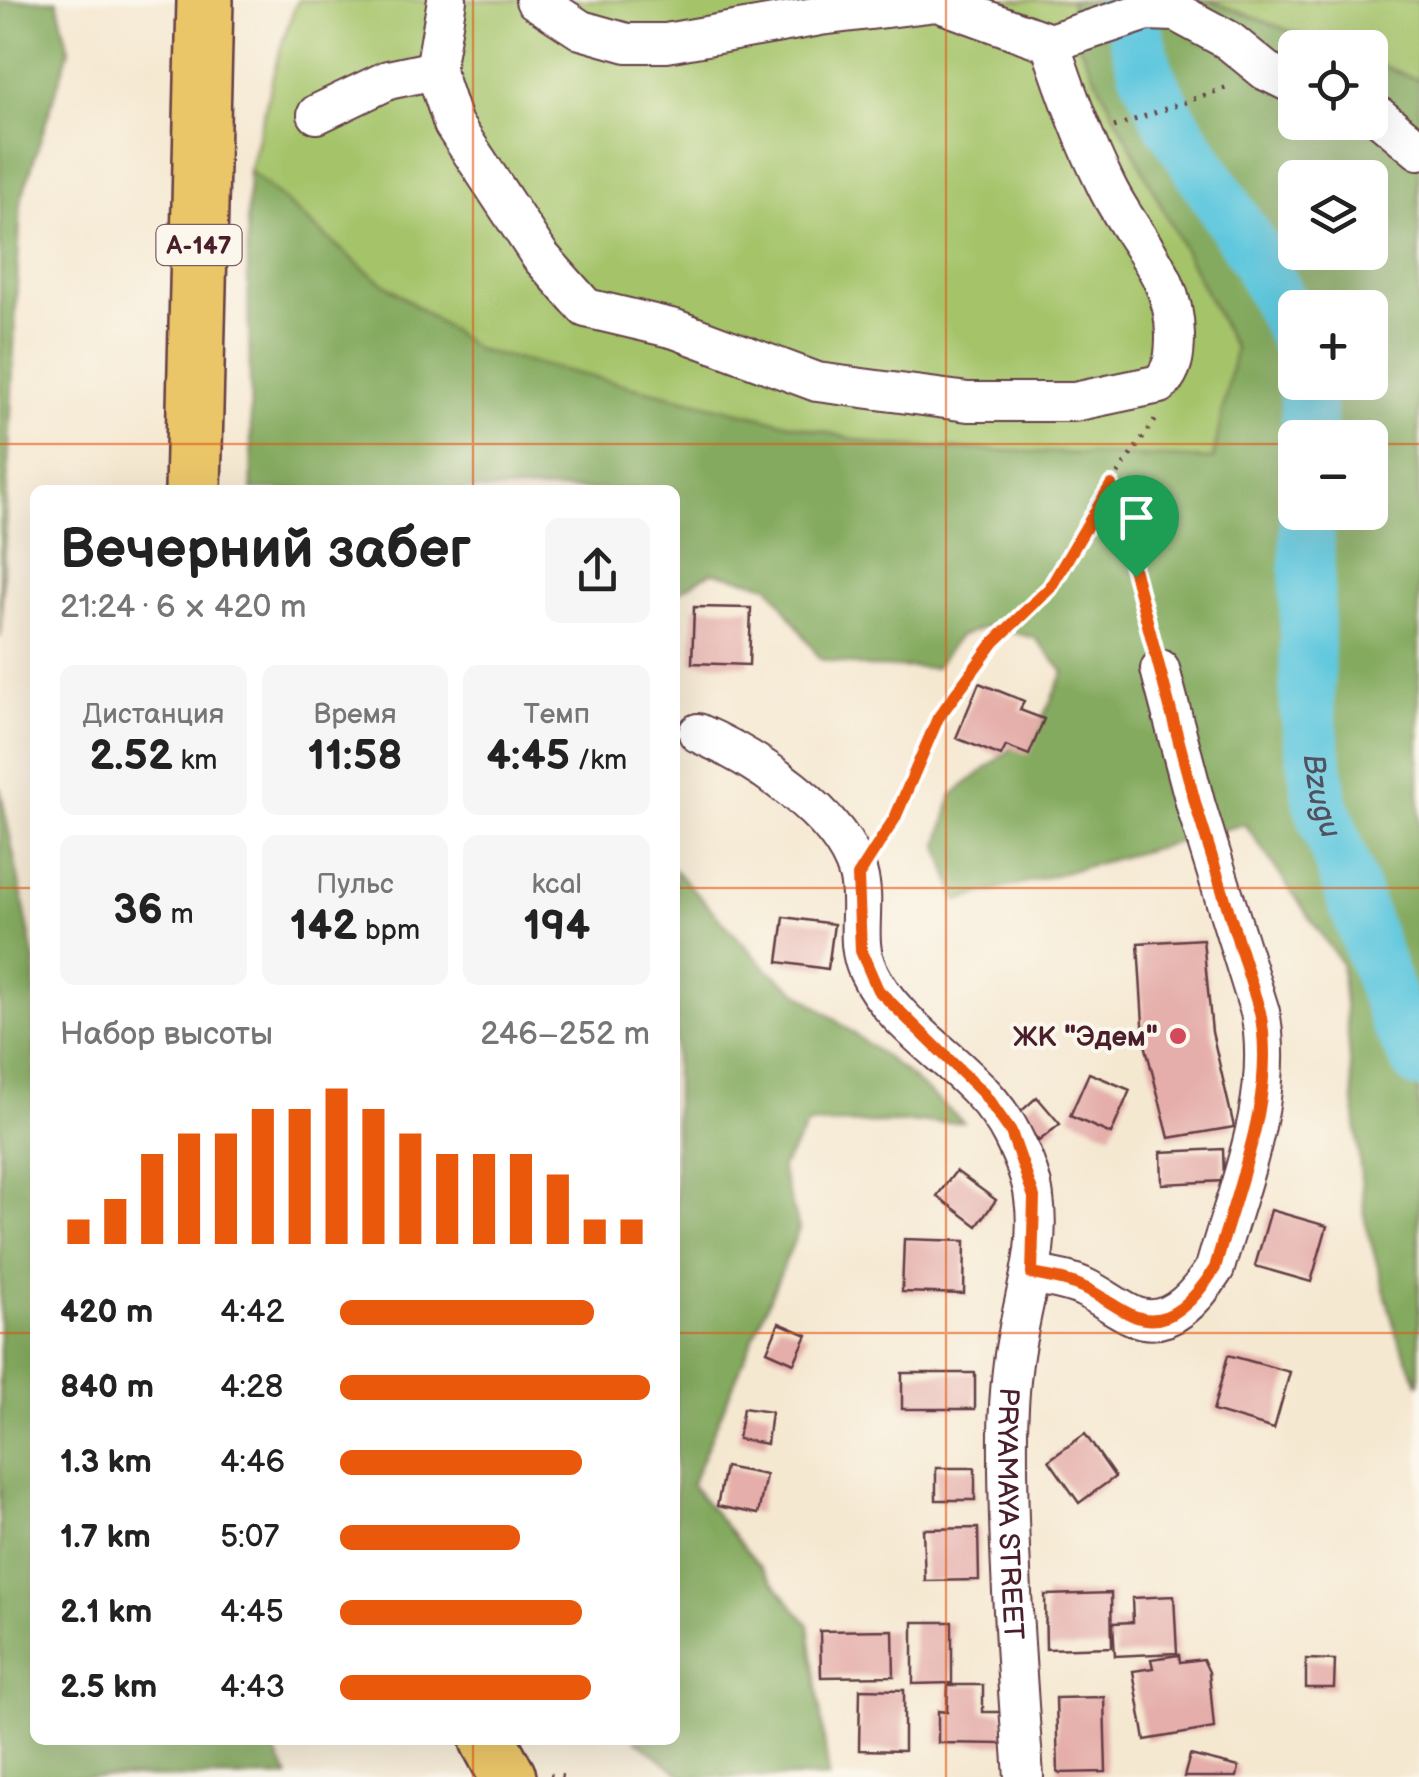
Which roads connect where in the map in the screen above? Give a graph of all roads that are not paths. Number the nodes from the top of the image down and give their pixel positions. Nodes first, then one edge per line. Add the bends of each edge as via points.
1 (205, 0) edge
2 (447, 0) edge
3 (536, 0) edge
4 (936, 1) edge
5 (1050, 42) junction
6 (436, 70) junction
7 (1278, 77) edge
8 (317, 114) dead end
9 (1388, 124) edge
10 (1419, 150) edge
11 (193, 485) edge
12 (1160, 669) road end
13 (698, 732) dead end
14 (1032, 1274) junction
15 (491, 1745) edge
16 (508, 1777) edge
17 (1024, 1777) edge

1 - 11 highway, А-147
2 - 6 street
3 - 4 street via 581,30 627,43
4 - 5 street
5 - 6 street via 1083,139 1171,294 1176,357 1160,384 1074,402 968,402 817,382 675,329 586,308 540,256 453,124
5 - 7 street via 1147,10 1176,12
6 - 8 street via 388,80
9 - 10 street
12 - 14 street via 1260,1012 1265,1056 1258,1111 1215,1268 1186,1305 1170,1315 1136,1317 1084,1287
13 - 14 street, PRYAMAYA STREET via 790,789 843,845 858,876 861,951 878,990 984,1094 1011,1132 1034,1197
14 - 17 street, PRYAMAYA STREET via 1009,1380 1008,1416
15 - 16 highway

